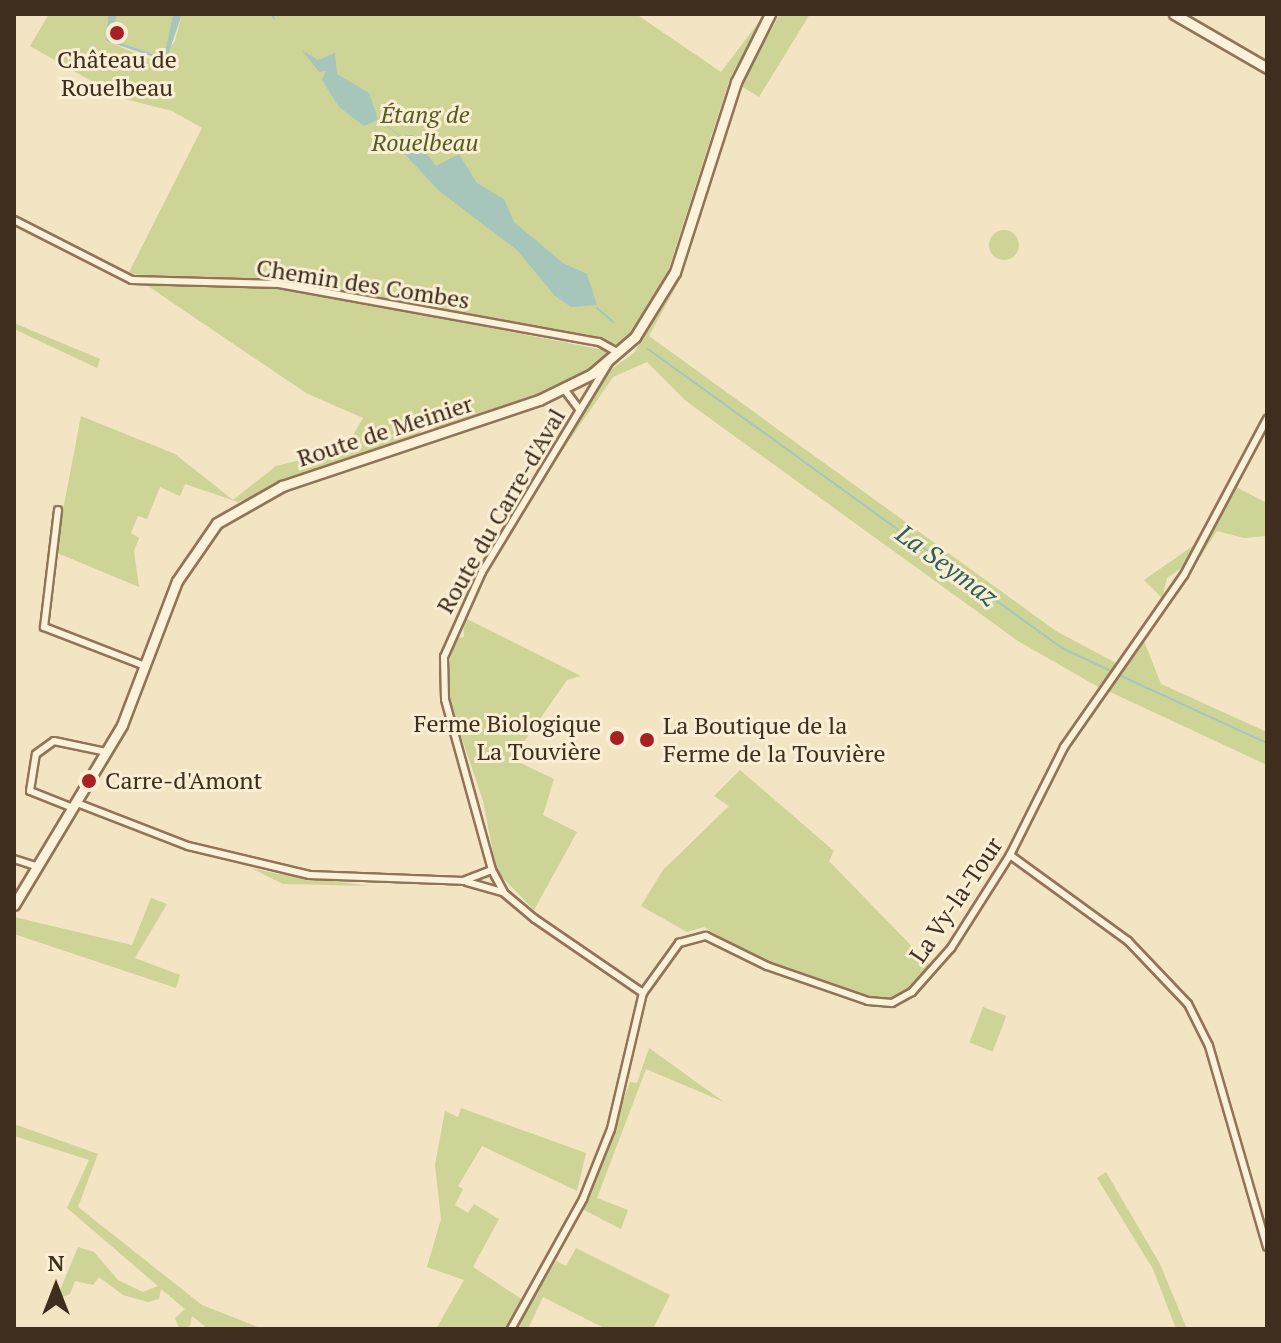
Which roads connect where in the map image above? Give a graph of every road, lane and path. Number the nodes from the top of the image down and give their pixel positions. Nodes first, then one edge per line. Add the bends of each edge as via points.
1 (770, 14) edge
2 (1174, 14) edge
3 (1267, 68) edge
4 (14, 220) edge
5 (619, 353) junction
6 (610, 361) junction
7 (564, 389) junction
8 (579, 409) junction
9 (1267, 419) edge
10 (58, 510) dead end
11 (149, 667) junction
12 (106, 752) junction
13 (75, 806) junction
14 (1010, 855) junction
15 (14, 859) edge
16 (36, 866) junction
17 (492, 870) junction
18 (463, 881) junction
19 (504, 893) junction
20 (14, 905) edge
21 (643, 993) junction
22 (1267, 1247) edge
23 (511, 1329) edge

1 - 5 street, Route de Meinier via 736,82 671,282
2 - 3 street
4 - 5 street, Chemin des Combes via 132,280 279,284 599,342
5 - 6 street, Route de Meinier
6 - 7 street, Route de Meinier
6 - 8 street, Route du Carre-d'Aval
7 - 8 street
7 - 11 street, Route de Meinier via 239,507 209,531 186,564
8 - 17 street, Route du Carre-d'Aval via 482,572 442,664 445,699
9 - 14 street, La Vy-la-Tour via 1189,566 1054,763
10 - 11 street via 44,627
11 - 12 street, Route de Meinier
12 - 13 street, Route de Meinier
12 - 13 street via 54,741 36,754 30,791
13 - 16 street, Route de Meinier
13 - 18 street via 188,846 310,875
14 - 21 street, La Vy-la-Tour via 943,959 896,1001 834,989 698,935 679,943
14 - 22 street via 1128,941 1188,1004 1209,1046
15 - 16 street
16 - 20 street, Route de Meinier
17 - 18 street
17 - 19 street, Route du Carre-d'Aval
18 - 19 street
19 - 21 street
21 - 23 street via 611,1129 565,1236

